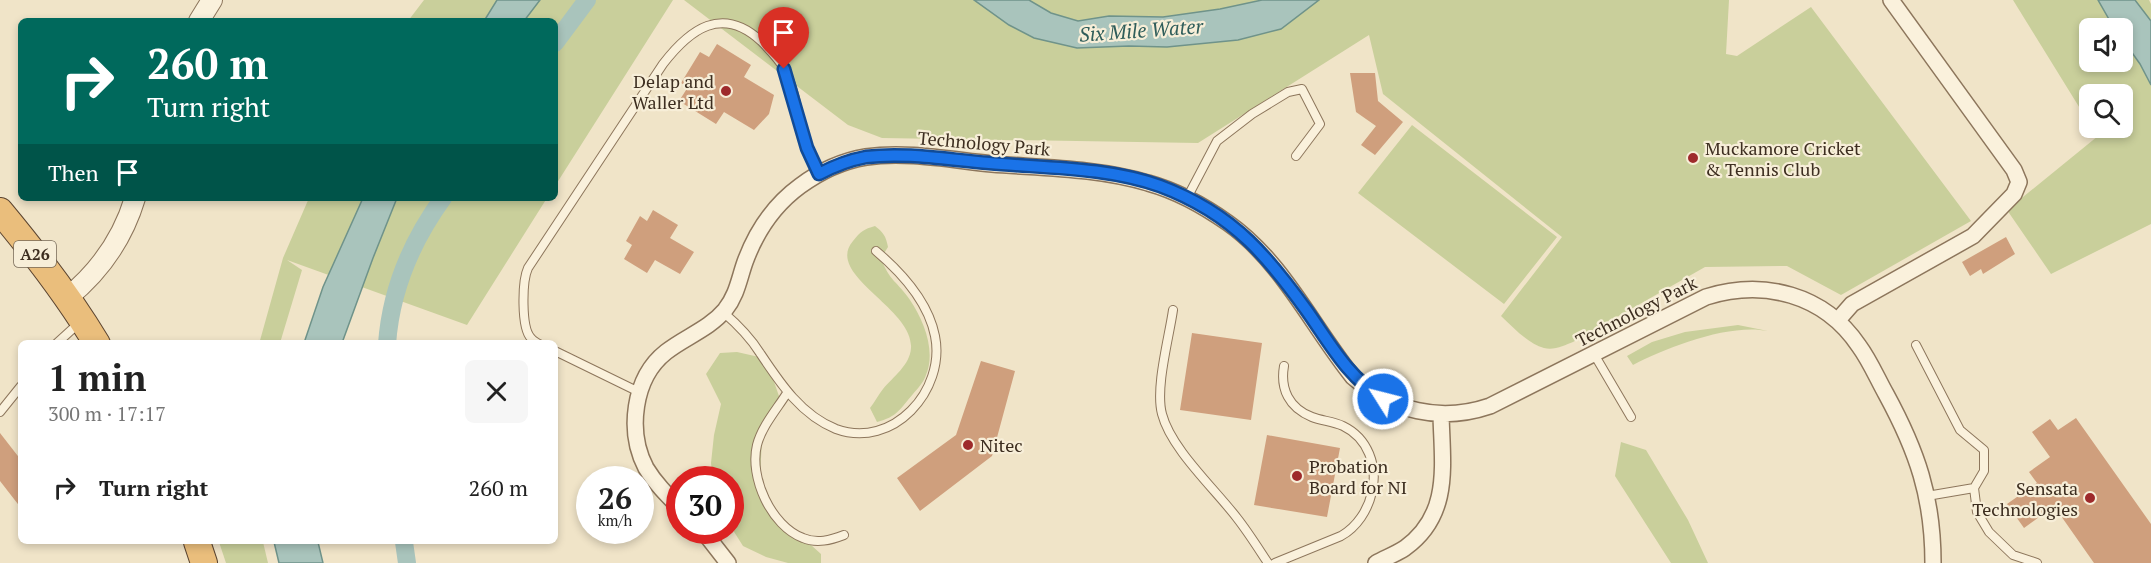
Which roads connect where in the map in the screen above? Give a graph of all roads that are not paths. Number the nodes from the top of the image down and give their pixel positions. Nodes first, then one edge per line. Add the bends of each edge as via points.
1 (212, 0) edge
2 (1891, 0) edge
3 (201, 18) edge
4 (1296, 156) dead end
5 (819, 174) junction
6 (1187, 198) junction
7 (134, 201) edge
8 (0, 212) edge
9 (876, 251) dead end
10 (67, 298) junction
11 (1173, 310) dead end
12 (723, 312) junction
13 (82, 320) junction
14 (1838, 320) junction
15 (60, 340) edge
16 (94, 340) edge
17 (533, 340) edge
18 (1916, 345) dead end
19 (558, 352) edge
20 (1594, 354) junction
21 (1284, 366) dead end
22 (18, 390) edge
23 (639, 392) junction
24 (787, 393) junction
25 (0, 412) edge
26 (1441, 414) junction
27 (1631, 417) dead end
28 (1974, 488) junction
29 (666, 493) edge
30 (1927, 496) junction
31 (844, 535) dead end
32 (198, 544) edge
33 (713, 544) edge
34 (204, 563) edge
35 (728, 563) edge
36 (1268, 563) edge
37 (1275, 563) edge
38 (1376, 563) edge
39 (1933, 563) edge
40 (2037, 563) edge

1 - 3 street
2 - 14 street via 2019,182 2014,194 1973,236 1852,304
4 - 6 lane via 1320,124 1302,89 1288,92 1252,114 1217,141
5 - 6 street, Technology Park via 866,158 910,156 1101,173 1146,182
5 - 12 street, Technology Park via 790,194 758,232 733,299
5 - 17 lane via 807,148 788,77 775,55 753,35 733,24 710,25 689,35 663,64 528,268 523,287 528,332
6 - 26 street, Technology Park via 1230,224 1274,267 1353,377 1383,399
7 - 10 street via 115,244 99,268
8 - 10 highway, A26
9 - 24 lane via 901,274 930,318 937,360 926,393 891,426 858,434 827,424
10 - 13 highway, A26
11 - 36 lane via 1161,383 1162,413 1183,452
12 - 23 street, Technology Park via 664,353
12 - 24 lane via 751,340
13 - 15 lane
13 - 16 highway, A26
14 - 20 street, Technology Park via 1810,302 1780,292 1724,291 1688,305
14 - 30 street, Technology Park via 1864,353 1904,426
18 - 28 lane via 1960,430 1984,450 1984,471
19 - 23 lane
20 - 26 street, Technology Park via 1490,406
20 - 27 lane
21 - 37 lane via 1282,385 1291,401 1307,415 1342,426 1357,436 1371,456 1374,480 1367,507 1350,530
22 - 25 lane
23 - 29 street, Technology Park via 636,421 640,453 654,481
24 - 31 lane via 757,444 756,466 765,499 780,520 803,538 831,540
26 - 38 street via 1442,478 1437,508 1428,524 1404,549
28 - 30 lane
28 - 40 lane via 1977,512 1989,532 2013,555
30 - 39 street, Technology Park
32 - 34 highway
33 - 35 street

